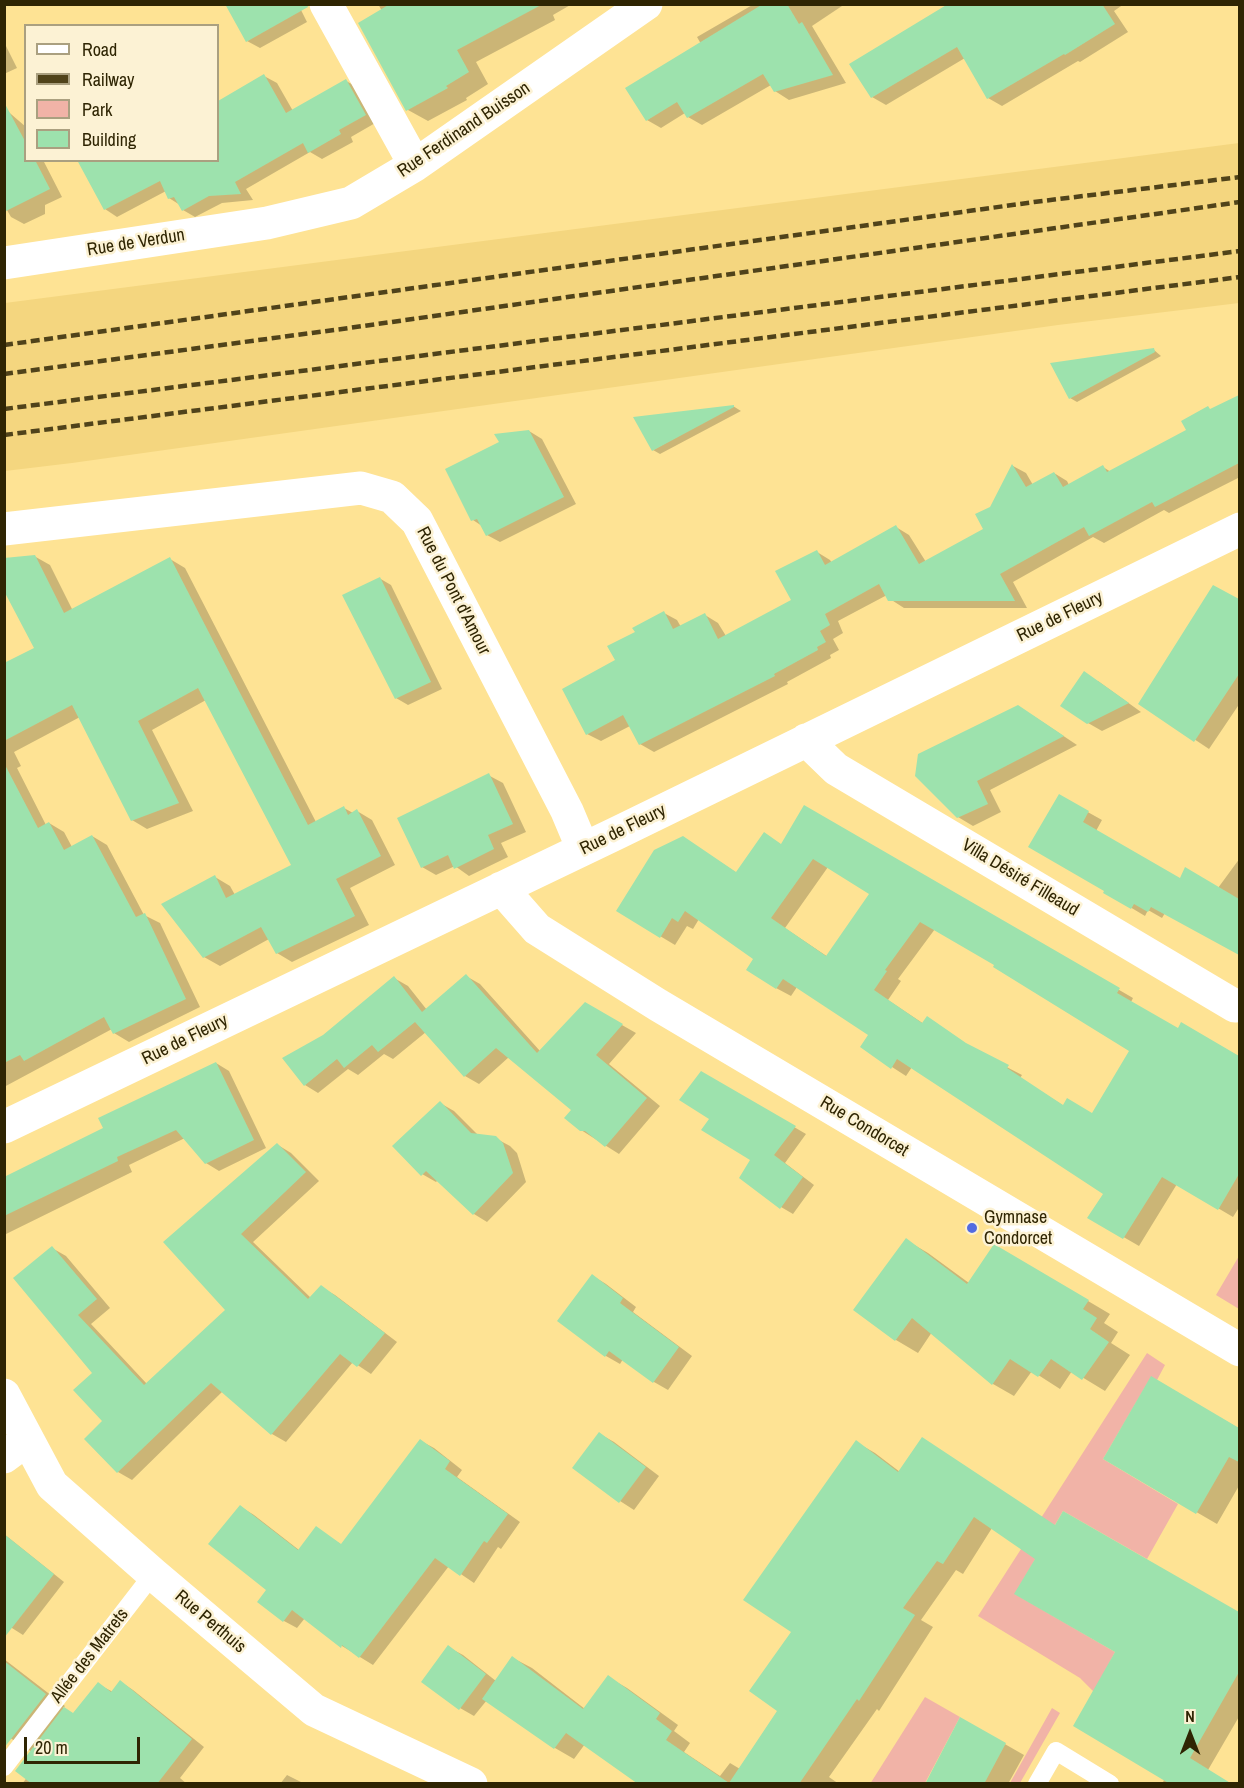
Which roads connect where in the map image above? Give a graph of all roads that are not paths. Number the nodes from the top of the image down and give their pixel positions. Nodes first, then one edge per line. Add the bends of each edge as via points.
1 (326, 4) edge
2 (646, 4) edge
3 (415, 165) junction
4 (267, 223) joint
5 (4, 263) edge
6 (4, 529) edge
7 (1239, 529) edge
8 (806, 740) junction
9 (583, 849) junction
10 (501, 888) junction
11 (1239, 1005) edge
12 (4, 1127) edge
13 (1239, 1350) edge
14 (4, 1395) edge
15 (16, 1449) edge
16 (153, 1574) junction
17 (4, 1767) edge
18 (471, 1784) edge
19 (1037, 1784) edge
20 (1110, 1784) edge

1 - 3 street
2 - 3 street, Rue Ferdinand Buisson
3 - 4 street, Rue Ferdinand Buisson via 351,203
4 - 5 street, Rue de Verdun
6 - 9 street, Rue du Pont d'Amour via 361,488 392,497 417,521
7 - 8 street, Rue de Fleury
8 - 9 street, Rue de Fleury
8 - 11 street, Villa Désiré Filleaud via 836,769
9 - 10 street, Rue de Fleury
10 - 12 street, Rue de Fleury
10 - 13 street, Rue Condorcet via 537,929 658,1005
14 - 15 street, Rue Perthuis
15 - 16 street, Rue Perthuis
16 - 17 lane, Allée des Matrets
16 - 18 street, Rue Perthuis via 314,1710
19 - 20 lane via 1056,1751

